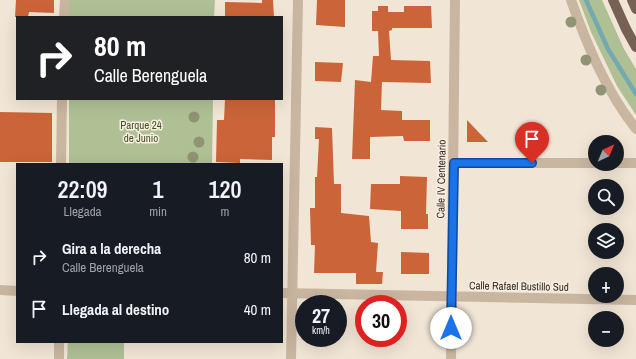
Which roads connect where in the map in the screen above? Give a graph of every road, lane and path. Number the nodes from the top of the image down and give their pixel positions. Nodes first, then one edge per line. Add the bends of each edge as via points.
1 (65, 0) edge
2 (298, 0) edge
3 (455, 0) edge
4 (571, 0) edge
5 (612, 0) edge
6 (632, 0) edge
7 (636, 9) edge
8 (64, 16) edge
9 (636, 47) edge
10 (62, 100) edge
11 (636, 129) edge
12 (61, 163) edge
13 (454, 163) junction
14 (588, 163) edge
15 (624, 163) edge
16 (636, 163) edge
17 (0, 290) edge
18 (16, 290) edge
19 (287, 294) edge
20 (452, 296) junction
21 (636, 300) edge
22 (59, 343) edge
23 (59, 359) edge
24 (291, 359) edge
25 (451, 359) edge

1 - 8 street
2 - 19 street
3 - 13 street, Calle IV Centenario
4 - 11 street via 596,63
5 - 9 main road
6 - 7 main road
10 - 12 street
13 - 14 street
13 - 20 street, Calle IV Centenario
15 - 16 street
17 - 18 street
19 - 20 street, Calle Rafael Bustillo Sud
19 - 24 street
20 - 21 street, Calle Rafael Bustillo Sud
20 - 25 street, Calle IV Centenario
22 - 23 street

